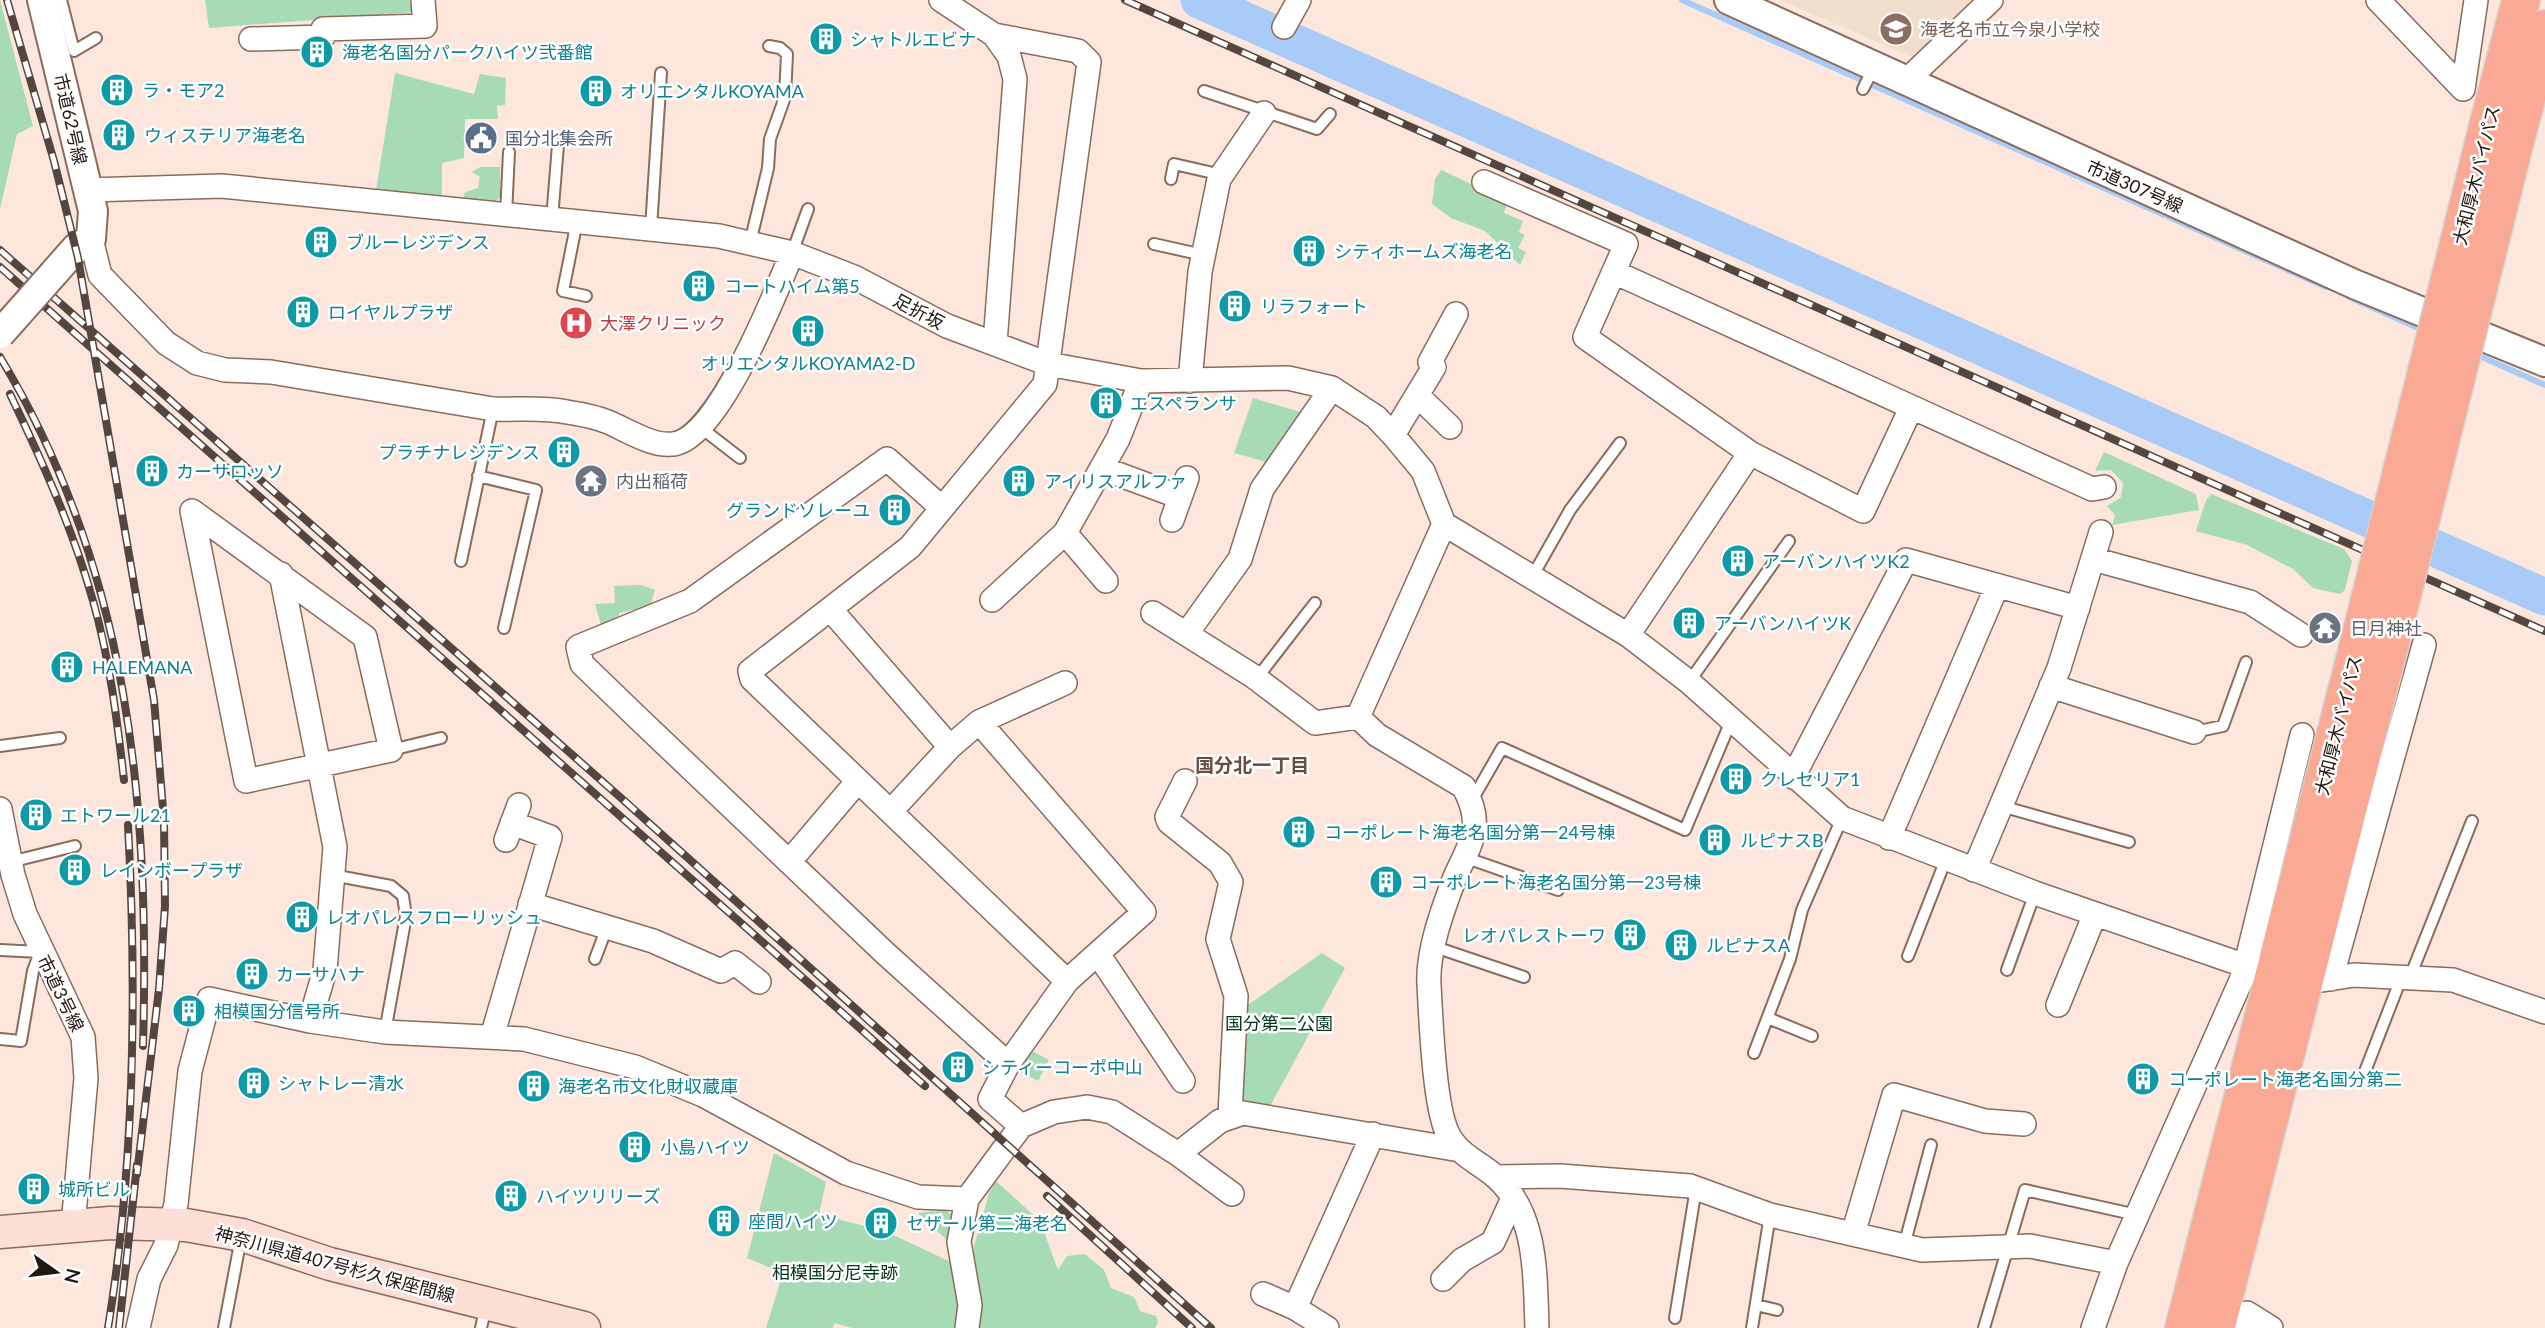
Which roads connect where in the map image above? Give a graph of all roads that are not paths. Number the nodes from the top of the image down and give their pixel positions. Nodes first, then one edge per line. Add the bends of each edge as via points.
1 (43, 0) edge
2 (61, 0) edge
3 (423, 0) edge
4 (940, 0) edge
5 (1298, 0) edge
6 (1729, 0) edge
7 (1991, 0) edge
8 (2378, 0) edge
9 (2476, 0) edge
10 (2529, 26) edge
11 (1284, 27) dead end
12 (994, 35) junction
13 (96, 38) dead end
14 (251, 39) dead end
15 (769, 46) dead end
16 (660, 73) dead end
17 (1906, 81) junction
18 (1204, 92) dead end
19 (1264, 113) junction
20 (1330, 114) dead end
21 (558, 145) dead end
22 (509, 152) dead end
23 (1222, 175) junction
24 (1171, 179) dead end
25 (1484, 182) dead end
26 (88, 190) junction
27 (808, 209) dead end
28 (506, 215) junction
29 (552, 219) junction
30 (577, 221) junction
31 (650, 228) junction
32 (91, 239) junction
33 (750, 243) junction
34 (1154, 244) dead end
35 (792, 253) junction
36 (1203, 255) junction
37 (1614, 272) junction
38 (586, 296) dead end
39 (1455, 314) dead end
40 (0, 334) edge
41 (995, 343) junction
42 (2545, 362) edge
43 (1048, 364) junction
44 (1190, 380) junction
45 (1141, 381) junction
46 (1332, 388) junction
47 (1417, 395) junction
48 (1911, 408) junction
49 (493, 409) junction
50 (700, 427) junction
51 (1450, 427) dead end
52 (1394, 435) junction
53 (1620, 443) dead end
54 (1750, 453) junction
55 (740, 458) dead end
56 (1104, 469) junction
57 (478, 476) junction
58 (2104, 487) dead end
59 (942, 508) junction
60 (1172, 520) dead end
61 (1444, 524) junction
62 (2101, 532) dead end
63 (1065, 533) junction
64 (1789, 541) dead end
65 (2093, 559) junction
66 (461, 561) dead end
67 (281, 574) junction
68 (1532, 577) junction
69 (1106, 581) dead end
70 (1997, 586) junction
71 (992, 600) dead end
72 (1315, 603) dead end
73 (2078, 608) junction
74 (831, 610) junction
75 (1153, 613) dead end
76 (504, 628) dead end
77 (1186, 633) junction
78 (1628, 635) junction
79 (2301, 635) dead end
80 (2424, 645) dead end
81 (2246, 662) dead end
82 (1257, 678) junction
83 (1689, 682) junction
84 (1065, 683) dead end
85 (2051, 686) junction
86 (1358, 718) junction
87 (1731, 721) junction
88 (979, 722) junction
89 (2194, 732) joint
90 (2302, 735) dead end
91 (60, 738) dead end
92 (441, 738) dead end
93 (0, 746) edge
94 (950, 747) junction
95 (391, 750) junction
96 (319, 765) junction
97 (1793, 777) junction
98 (1185, 781) dead end
99 (857, 782) junction
100 (1471, 803) junction
101 (2001, 806) junction
102 (891, 811) junction
103 (0, 812) edge
104 (1842, 818) junction
105 (2472, 821) dead end
106 (513, 823) dead end
107 (1889, 838) junction
108 (2129, 842) dead end
109 (75, 846) dead end
110 (1464, 857) junction
111 (1946, 859) junction
112 (10, 862) junction
113 (789, 862) junction
114 (1974, 870) junction
115 (332, 875) junction
116 (1558, 890) dead end
117 (2035, 893) junction
118 (530, 904) junction
119 (2095, 914) junction
120 (607, 927) junction
121 (1434, 947) junction
122 (0, 950) edge
123 (40, 951) junction
124 (1098, 954) junction
125 (1908, 956) dead end
126 (595, 959) dead end
127 (2007, 970) dead end
128 (2289, 973) junction
129 (2406, 976) junction
130 (1524, 977) dead end
131 (1067, 981) junction
132 (760, 982) dead end
133 (2058, 1005) dead end
134 (2545, 1012) edge
135 (1768, 1018) junction
136 (310, 1021) junction
137 (385, 1032) junction
138 (1812, 1036) dead end
139 (492, 1037) junction
140 (0, 1038) edge
141 (1754, 1053) dead end
142 (1008, 1064) junction
143 (2364, 1074) dead end
144 (1183, 1081) dead end
145 (1230, 1115) junction
146 (2024, 1124) dead end
147 (1021, 1126) junction
148 (1373, 1134) junction
149 (1931, 1145) dead end
150 (1460, 1150) junction
151 (1178, 1154) junction
152 (1497, 1177) junction
153 (1696, 1188) junction
154 (1232, 1194) dead end
155 (1513, 1198) junction
156 (967, 1199) junction
157 (1770, 1215) junction
158 (2137, 1215) junction
159 (170, 1225) junction
160 (73, 1226) junction
161 (0, 1232) edge
162 (1853, 1234) junction
163 (242, 1235) junction
164 (1904, 1246) junction
165 (2007, 1247) junction
166 (2116, 1263) junction
167 (1443, 1279) dead end
168 (1263, 1294) dead end
169 (1756, 1306) junction
170 (1295, 1308) junction
171 (1777, 1310) dead end
172 (483, 1317) edge
173 (1675, 1318) dead end
174 (2216, 1323) edge
175 (138, 1328) edge
176 (224, 1328) edge
177 (584, 1328) edge
178 (967, 1328) edge
179 (1327, 1328) edge
180 (1536, 1328) edge
181 (1752, 1328) edge
182 (1984, 1328) edge
183 (2093, 1328) edge
184 (2271, 1328) edge

1 - 26 street, 市道62号線
2 - 13 lane via 74,51
3 - 14 street via 425,26 323,29 323,37
4 - 12 street
5 - 11 street
6 - 17 street, 市道307号線 via 1869,77
7 - 17 street
8 - 9 street via 2463,89
10 - 128 highway, 大和厚木バイパス, bridge
12 - 41 street via 1009,56 1015,79
12 - 43 street via 1078,51 1089,62
15 - 33 lane via 788,54 788,68
16 - 31 lane
17 - 42 street, 市道307号線 via 2354,284
18 - 19 lane
19 - 20 lane via 1317,129
19 - 23 street
21 - 29 lane
22 - 28 lane
23 - 24 lane via 1174,164
23 - 36 street
25 - 37 street via 1626,244
26 - 28 street, 足折坂 via 222,186
26 - 32 street, 市道62号線 via 93,211
27 - 35 lane
28 - 29 street, 足折坂
29 - 30 street, 足折坂
30 - 31 street, 足折坂
30 - 38 lane via 563,291
31 - 33 street, 足折坂
32 - 40 street, bridge via 76,248
32 - 49 street via 100,275 166,343 197,363
33 - 35 street, 足折坂
34 - 36 lane
35 - 41 street, 足折坂 via 854,277 947,326
35 - 50 street via 762,327
36 - 44 street
37 - 48 street
37 - 54 street via 1585,337
39 - 47 street via 1430,362 1434,368
41 - 43 street, 足折坂
43 - 45 street, 足折坂
43 - 59 street via 1045,384
44 - 45 street, 足折坂
44 - 46 street, 足折坂 via 1288,377
45 - 56 street
46 - 52 street, 足折坂
46 - 77 street via 1262,489 1240,559
47 - 51 street
47 - 52 street
48 - 54 street via 1863,511
48 - 58 street via 2092,489
49 - 50 street via 567,412 672,445
49 - 57 lane
50 - 55 lane
52 - 61 street, 足折坂 via 1423,471
53 - 68 lane via 1570,510
54 - 78 street
56 - 60 street via 1184,488
56 - 63 street
57 - 66 lane
57 - 76 lane via 536,490
59 - 74 street via 910,547
59 - 113 street via 887,459 690,601 579,647 582,664
61 - 68 street
61 - 86 street
62 - 65 street
63 - 69 street
63 - 71 street
64 - 83 lane
65 - 73 street
65 - 79 street via 2250,602
67 - 95 street via 365,637
67 - 96 street
67 - 96 street via 192,511 246,781
68 - 78 street
70 - 73 street
70 - 97 street via 1906,560
70 - 107 street
72 - 82 lane
73 - 85 street
74 - 94 street
74 - 99 street via 750,671
75 - 77 street
77 - 82 street
78 - 83 street
80 - 128 street
81 - 89 lane via 2223,726
82 - 86 street via 1315,723
83 - 87 street
84 - 88 street
85 - 89 street
85 - 101 street
86 - 100 street via 1377,735 1464,787
87 - 97 street
87 - 100 lane via 1685,830 1502,748
88 - 94 street
88 - 124 street via 1144,912
90 - 128 street
91 - 93 lane
92 - 95 lane
94 - 102 street
95 - 96 street
96 - 115 street via 335,847
97 - 104 street
98 - 145 street via 1167,817 1169,822 1220,863 1231,882 1218,939 1236,996
99 - 102 street
99 - 113 street
100 - 110 street via 1475,827
101 - 108 lane
101 - 114 street
102 - 131 street
103 - 112 street, 市道3号線
104 - 107 street
104 - 135 lane via 1802,910
105 - 129 lane
106 - 118 street via 550,837
107 - 111 street
109 - 112 lane
110 - 116 lane
110 - 121 street
111 - 114 street
111 - 125 lane
112 - 123 street, 市道3号線
113 - 142 street
114 - 117 street
115 - 136 street via 325,970
115 - 137 lane via 391,886 403,896 406,916
117 - 119 street
117 - 127 lane
118 - 120 street
118 - 139 street
119 - 128 street
119 - 133 street
120 - 126 lane
120 - 132 street via 653,941 721,971 735,964
121 - 130 lane
121 - 150 street via 1429,981 1440,1096 1447,1133
122 - 123 lane
123 - 140 lane via 21,1041
123 - 160 street, 市道3号線 via 79,1024 85,1056
124 - 131 street
124 - 144 street
128 - 129 street
128 - 158 street
128 - 174 highway, 大和厚木バイパス
129 - 134 street via 2453,980
129 - 143 lane
131 - 142 street
135 - 138 lane
135 - 141 lane
136 - 137 street
136 - 159 street via 209,999 190,1071
137 - 139 street
139 - 156 street via 524,1039 635,1068 704,1095 846,1173 918,1197
142 - 147 street via 990,1100
145 - 148 street via 1243,1113
145 - 151 street
146 - 162 street via 1985,1121 1894,1094
147 - 151 street via 1054,1112 1087,1107 1112,1112
147 - 156 street
148 - 150 street
148 - 170 street
149 - 164 lane
150 - 152 street
151 - 154 street
152 - 153 street via 1560,1176
152 - 155 street
153 - 157 street
153 - 173 lane
155 - 167 street via 1493,1242 1462,1260
155 - 180 street via 1532,1250
156 - 178 street via 959,1242 971,1305
157 - 162 street
157 - 169 lane
158 - 165 lane via 2025,1190
158 - 166 street
159 - 160 main road, 神奈川県道407号杉久保座間線 via 120,1222
159 - 163 main road, 神奈川県道407号杉久保座間線
159 - 175 street via 166,1245 149,1279
160 - 161 main road, 神奈川県道407号杉久保座間線
162 - 164 street
163 - 172 main road, 神奈川県道407号杉久保座間線
163 - 176 lane
164 - 165 street via 1922,1250
165 - 166 street via 2030,1246
165 - 182 lane
166 - 183 street
168 - 170 street
169 - 171 lane
169 - 181 lane
170 - 179 street
172 - 177 main road, 神奈川県道407号杉久保座間線
174 - 184 street

